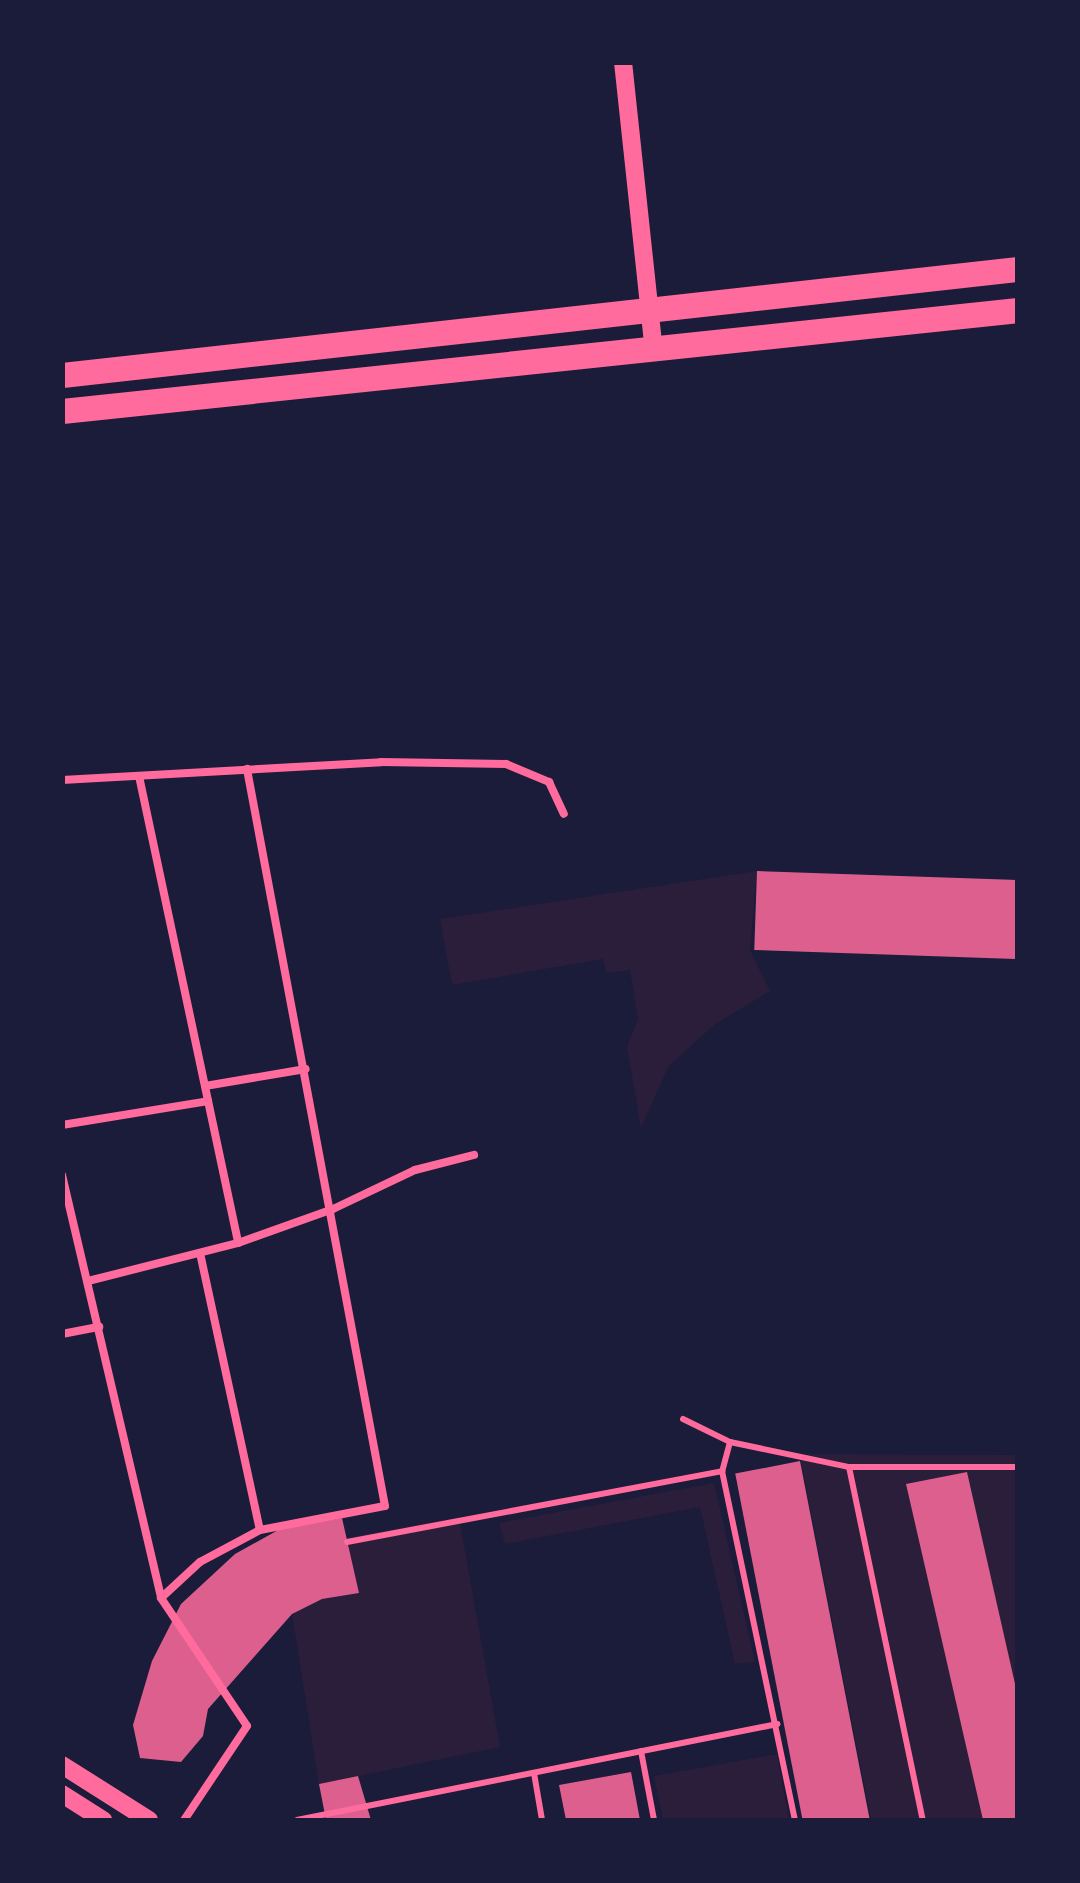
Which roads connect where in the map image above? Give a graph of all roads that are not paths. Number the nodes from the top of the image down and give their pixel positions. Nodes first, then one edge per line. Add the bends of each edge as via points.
1 (623, 62) edge
2 (1018, 269) edge
3 (1018, 310) edge
4 (650, 311) junction
5 (654, 350) junction
6 (62, 375) edge
7 (62, 411) edge
8 (247, 769) junction
9 (139, 776) junction
10 (62, 780) edge
11 (564, 814) dead end
12 (306, 1070) junction
13 (205, 1086) junction
14 (208, 1102) junction
15 (62, 1125) edge
16 (474, 1156) dead end
17 (63, 1181) edge
18 (333, 1209) junction
19 (238, 1243) junction
20 (200, 1253) junction
21 (88, 1281) junction
22 (98, 1327) junction
23 (62, 1334) edge
24 (260, 1530) junction
25 (161, 1598) junction
26 (62, 1765) edge
27 (62, 1794) edge
28 (103, 1820) edge
29 (148, 1820) edge
30 (184, 1820) edge

1 - 4 street
2 - 4 main road
3 - 5 main road
4 - 5 street
4 - 6 main road
5 - 7 main road
8 - 9 lane
8 - 11 lane via 506,764 549,782
8 - 12 lane
9 - 10 lane
9 - 13 lane
12 - 13 lane
12 - 18 lane
13 - 14 lane
14 - 15 lane
14 - 19 lane
16 - 18 lane via 414,1170
17 - 21 lane
18 - 19 lane
18 - 24 lane via 385,1506
19 - 20 lane
20 - 21 lane
20 - 24 lane
21 - 22 lane
22 - 23 lane
22 - 25 lane
24 - 25 lane via 200,1562
25 - 30 lane via 247,1726
26 - 29 street
27 - 28 street

